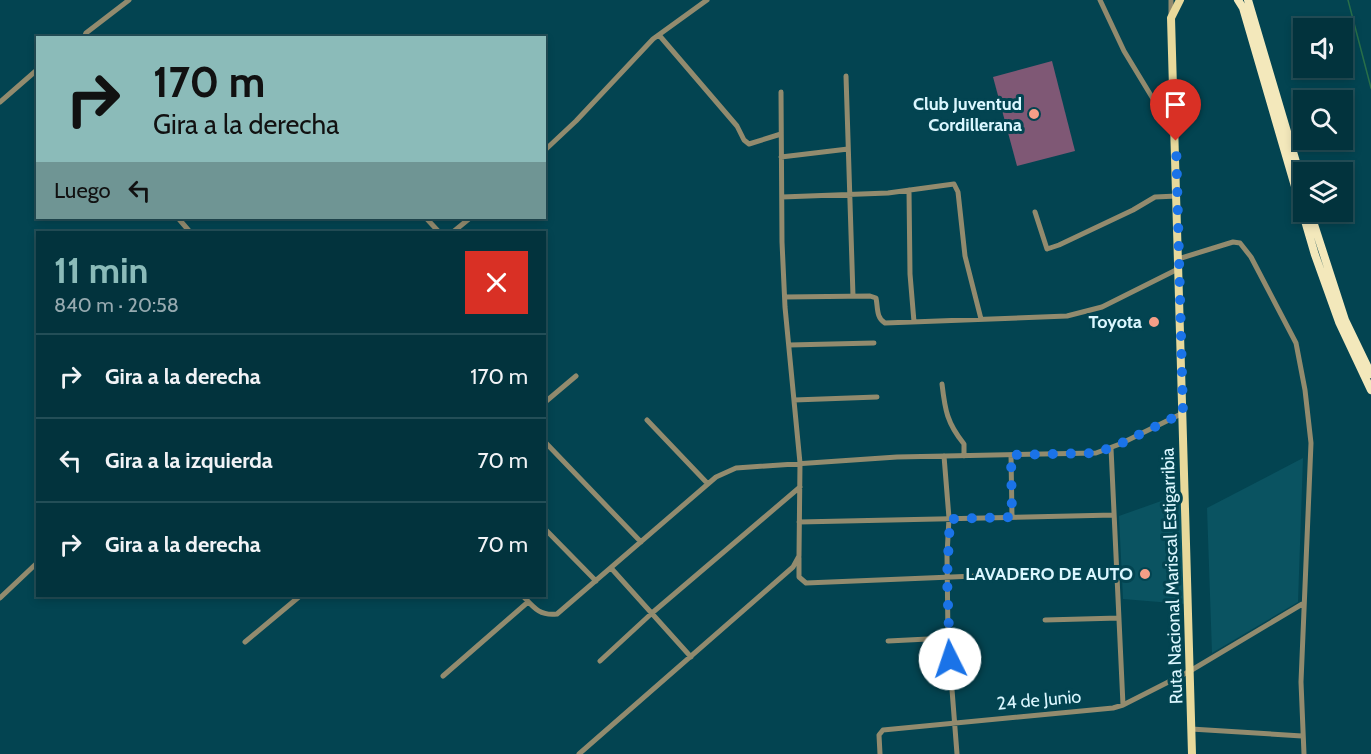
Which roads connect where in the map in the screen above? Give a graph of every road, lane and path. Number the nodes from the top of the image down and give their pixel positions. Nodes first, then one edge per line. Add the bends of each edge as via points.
1 (129, 0) edge
2 (707, 0) edge
3 (1100, 0) edge
4 (1238, 0) edge
5 (1248, 0) edge
6 (1178, 1) edge
7 (659, 35) junction
8 (85, 36) edge
9 (36, 71) edge
10 (846, 76) dead end
11 (781, 92) dead end
12 (0, 102) edge
13 (1176, 118) junction
14 (781, 134) junction
15 (546, 149) edge
16 (848, 149) junction
17 (782, 156) junction
18 (1296, 162) edge
19 (909, 190) junction
20 (850, 195) junction
21 (1177, 196) junction
22 (782, 197) junction
23 (1035, 212) dead end
24 (179, 219) edge
25 (427, 219) edge
26 (469, 219) edge
27 (1313, 222) edge
28 (189, 231) edge
29 (438, 231) edge
30 (454, 231) edge
31 (1178, 259) junction
32 (1178, 269) junction
33 (853, 296) junction
34 (785, 297) junction
35 (981, 319) junction
36 (914, 322) junction
37 (874, 343) dead end
38 (789, 345) junction
39 (1371, 374) edge
40 (576, 376) dead end
41 (942, 384) dead end
42 (1371, 390) edge
43 (877, 397) dead end
44 (794, 400) junction
45 (546, 401) edge
46 (1183, 413) junction
47 (647, 420) dead end
48 (546, 443) edge
49 (1111, 448) junction
50 (1011, 455) junction
51 (944, 456) junction
52 (964, 456) junction
53 (800, 463) junction
54 (708, 484) junction
55 (800, 487) junction
56 (1114, 514) junction
57 (1012, 517) junction
58 (950, 519) junction
59 (800, 522) junction
60 (546, 530) edge
61 (641, 542) junction
62 (799, 556) junction
63 (36, 564) edge
64 (611, 568) junction
65 (1024, 574) dead end
66 (947, 577) junction
67 (596, 581) junction
68 (299, 597) edge
69 (524, 597) edge
70 (0, 598) edge
71 (528, 602) junction
72 (1304, 603) junction
73 (652, 613) junction
74 (1119, 618) junction
75 (1045, 620) dead end
76 (948, 638) junction
77 (888, 641) dead end
78 (245, 642) dead end
79 (691, 657) junction
80 (600, 662) dead end
81 (1190, 671) junction
82 (443, 676) dead end
83 (1123, 705) junction
84 (956, 723) junction
85 (1191, 729) junction
86 (1302, 736) junction
87 (579, 754) edge
88 (880, 754) edge
89 (957, 754) edge
90 (1192, 754) edge
91 (1304, 754) edge

1 - 8 street
2 - 7 street
3 - 13 street via 1124,51 1161,112
4 - 42 highway via 1315,255 1339,322
5 - 18 highway
6 - 13 main road, Ruta Nacional Mariscal Estigarribia via 1172,18
7 - 14 street via 737,126 744,140 749,144
7 - 15 street
9 - 12 street
10 - 16 street
11 - 14 street
13 - 21 main road, Ruta Nacional Mariscal Estigarribia
14 - 17 street
16 - 17 street
16 - 20 street
17 - 22 street
19 - 20 street
19 - 35 street via 954,184 965,256
19 - 36 street
20 - 22 street
20 - 33 street
21 - 23 street via 1155,197 1047,249
21 - 31 main road, Ruta Nacional Mariscal Estigarribia
22 - 34 street
24 - 28 street
25 - 29 street
26 - 30 street
27 - 39 highway via 1345,320
31 - 32 main road, Ruta Nacional Mariscal Estigarribia
31 - 72 street via 1240,243 1296,343 1311,443
32 - 35 street via 1102,307 1067,316
32 - 46 main road, Ruta Nacional Mariscal Estigarribia
33 - 34 street
33 - 36 street via 876,298 878,315 885,323
34 - 38 street
35 - 36 street
37 - 38 street
38 - 44 street
40 - 45 street
41 - 52 street via 946,415 964,444
43 - 44 street
44 - 53 street
46 - 49 street
46 - 81 main road, Ruta Nacional Mariscal Estigarribia
47 - 54 street
48 - 61 street
49 - 50 street via 1096,453
49 - 56 street
50 - 52 street
50 - 57 street
51 - 52 street
51 - 53 street
51 - 58 street
53 - 54 street via 736,468
53 - 55 street
54 - 61 street
55 - 59 street
55 - 73 street
56 - 57 street
56 - 74 street
57 - 58 street
58 - 59 street
58 - 66 street
59 - 62 street
60 - 67 street
61 - 64 street
62 - 66 street via 799,577 806,583
62 - 79 street via 793,567
63 - 70 street
64 - 67 street
64 - 73 street
65 - 66 street
66 - 76 street
67 - 71 street via 557,614 539,612
68 - 78 street
69 - 71 street
71 - 82 street
72 - 81 street, 24 de Junio
72 - 86 street
73 - 79 street
73 - 80 street
74 - 75 street
74 - 83 street
76 - 77 street
76 - 84 street
79 - 87 street
81 - 83 street, 24 de Junio
81 - 85 main road, Ruta Nacional Mariscal Estigarribia
83 - 84 street, 24 de Junio
84 - 88 street, 24 de Junio via 883,730 879,735
84 - 89 street
85 - 86 street
85 - 90 main road, Ruta Nacional Mariscal Estigarribia
86 - 91 street

